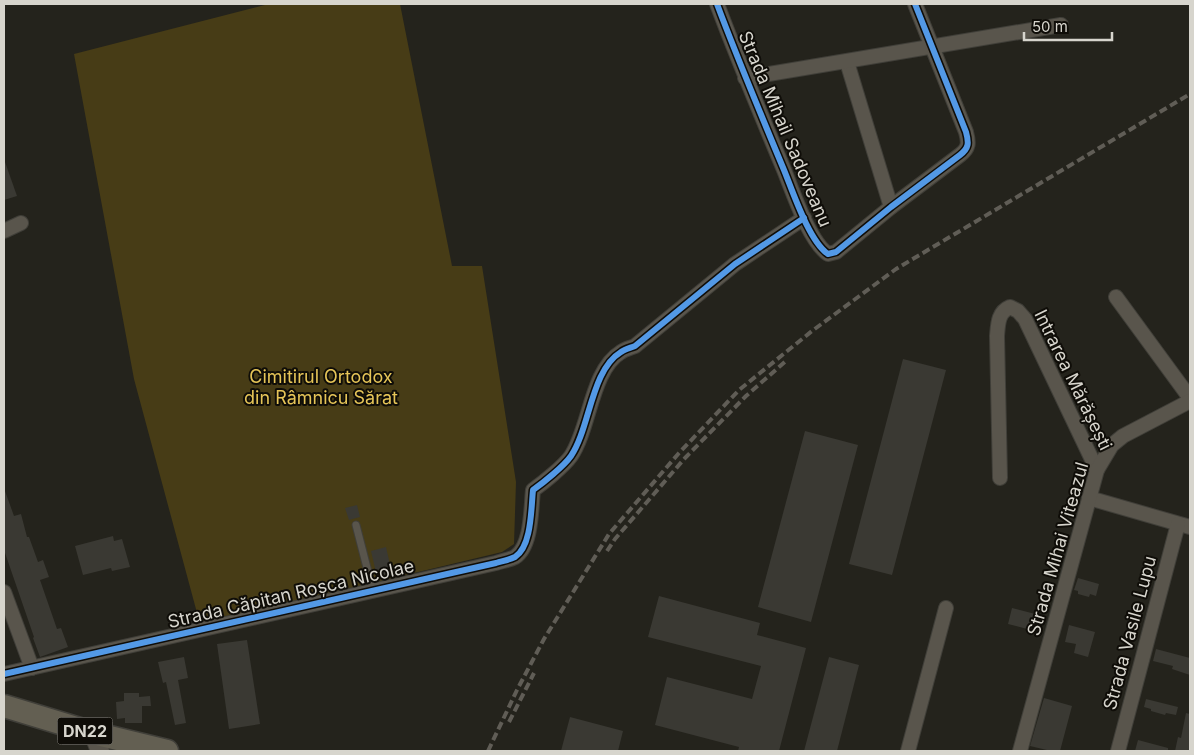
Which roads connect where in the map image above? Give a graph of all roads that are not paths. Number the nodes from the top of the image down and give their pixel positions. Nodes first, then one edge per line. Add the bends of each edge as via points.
1 (718, 4) edge
2 (915, 4) edge
3 (1062, 25) dead end
4 (932, 47) junction
5 (847, 62) junction
6 (745, 78) junction
7 (891, 208) junction
8 (804, 218) junction
9 (21, 223) dead end
10 (4, 231) edge
11 (1116, 297) dead end
12 (1190, 400) edge
13 (1097, 470) junction
14 (1000, 478) dead end
15 (1089, 498) junction
16 (356, 525) dead end
17 (1184, 526) edge
18 (373, 591) junction
19 (4, 592) edge
20 (946, 608) dead end
21 (32, 668) junction
22 (4, 674) edge
23 (4, 706) edge
24 (96, 742) edge
25 (167, 751) edge
26 (908, 751) edge
27 (1020, 751) edge
28 (1118, 751) edge

1 - 6 street, Strada Mihail Sadoveanu
2 - 4 street
3 - 4 street
4 - 5 street
4 - 7 street via 966,132 968,145 960,155
5 - 6 street
5 - 7 street
6 - 8 street, Strada Mihail Sadoveanu
7 - 8 street, Strada Mihail Sadoveanu via 836,252 828,254 822,250
8 - 18 street, Strada Căpitan Roșca Nicolae via 735,264 635,346 620,352 610,362 598,381 585,423 570,456 533,490 527,538 516,556
9 - 10 street
11 - 12 street
12 - 13 street, Strada Mihai Viteazul via 1123,436 1112,445
13 - 14 street, Intrarea Mărășești via 1025,319 1010,307 1001,315 997,336
13 - 15 street, Strada Mihai Viteazul
15 - 17 street
15 - 27 street, Strada Mihai Viteazul
16 - 18 lane
17 - 28 street, Strada Vasile Lupu
18 - 21 street, Strada Căpitan Roșca Nicolae
19 - 21 street
20 - 26 street
21 - 22 street, Strada Căpitan Roșca Nicolae
23 - 24 main road, DN22
24 - 25 main road, DN22

